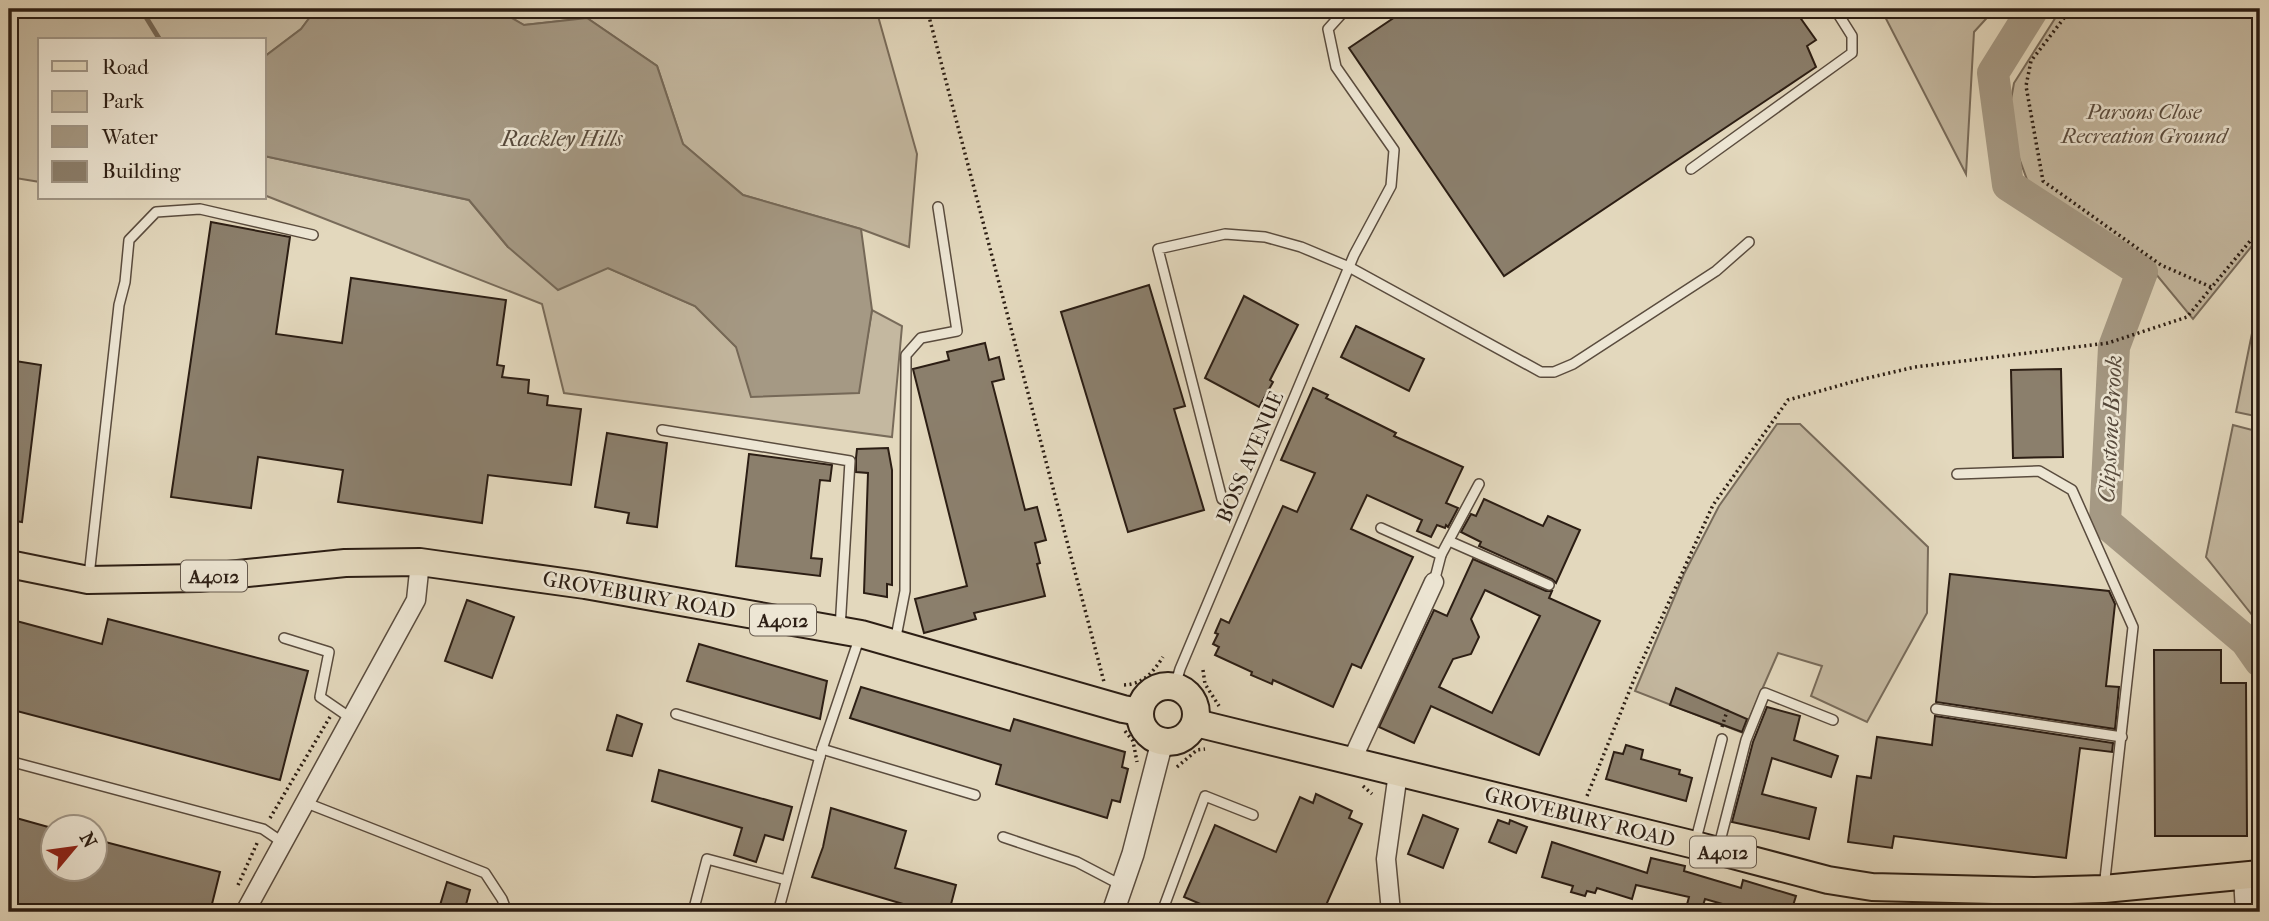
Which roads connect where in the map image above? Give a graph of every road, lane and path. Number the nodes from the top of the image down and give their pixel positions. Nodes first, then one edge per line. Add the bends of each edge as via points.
1 (927, 9) edge
2 (1346, 9) edge
3 (1835, 9) edge
4 (2071, 9) edge
5 (1691, 169) dead end
6 (938, 207) dead end
7 (2260, 229) edge
8 (313, 235) dead end
9 (1749, 242) dead end
10 (1349, 267) junction
11 (2211, 288) junction
12 (662, 430) dead end
13 (1957, 474) dead end
14 (1479, 484) dead end
15 (1222, 499) dead end
16 (1381, 528) dead end
17 (1449, 541) junction
18 (1441, 555) junction
19 (420, 562) junction
20 (9, 564) edge
21 (88, 580) junction
22 (1434, 582) joint
23 (1549, 585) dead end
24 (851, 632) junction
25 (284, 638) dead end
26 (894, 643) junction
27 (1163, 657) dead end
28 (1095, 681) dead end
29 (1115, 686) dead end
30 (1175, 687) junction
31 (1728, 708) dead end
32 (1936, 709) dead end
33 (676, 714) dead end
34 (352, 719) junction
35 (1131, 720) junction
36 (1833, 720) dead end
37 (1196, 723) junction
38 (1722, 725) dead end
39 (2122, 737) junction
40 (1722, 739) dead end
41 (1162, 742) junction
42 (821, 753) junction
43 (9, 761) edge
44 (1351, 762) junction
45 (1136, 768) dead end
46 (1398, 773) junction
47 (975, 795) dead end
48 (304, 802) junction
49 (1253, 815) dead end
50 (1578, 817) junction
51 (1003, 837) dead end
52 (282, 842) junction
53 (1706, 848) junction
54 (2252, 875) edge
55 (786, 880) junction
56 (1123, 886) junction
57 (2104, 889) junction
58 (2034, 902) edge
59 (245, 912) edge
60 (507, 912) edge
61 (693, 912) edge
62 (777, 912) edge
63 (1113, 912) edge
64 (1162, 912) edge
65 (1391, 912) edge
66 (2245, 912) edge

1 - 28 path via 1105,682
2 - 10 lane, BOSS AVENUE via 1328,29 1336,68 1394,150 1391,186
3 - 5 lane via 1853,36 1852,53
4 - 11 path via 2031,61 2026,86 2043,181 2161,265
6 - 26 lane via 957,331 921,338 906,355 905,592
7 - 11 path
8 - 21 lane via 200,209 156,212 129,240
9 - 10 lane via 1716,271 1554,372 1541,372
10 - 15 lane via 1301,247 1245,234 1206,237 1158,249
10 - 30 lane, BOSS AVENUE
11 - 50 path via 2187,317 2108,343 1915,368 1788,400 1713,505
12 - 24 lane via 850,461
13 - 39 lane via 2039,471 2073,490 2133,627
14 - 17 lane
16 - 18 lane
17 - 18 lane
17 - 23 lane
18 - 22 lane
19 - 21 main road, GROVEBURY ROAD / A4012 via 345,563 199,578
19 - 24 main road, GROVEBURY ROAD / A4012 via 584,584
19 - 34 street via 416,600
20 - 21 main road, GROVEBURY ROAD / A4012
22 - 44 street
24 - 26 main road, GROVEBURY ROAD / A4012
24 - 42 lane
25 - 34 lane via 330,652 320,697
26 - 35 main road, GROVEBURY ROAD / A4012 via 1123,709
27 - 29 path via 1148,677 1133,685
30 - 35 main road via 1152,690
30 - 37 main road via 1191,697
31 - 38 path
32 - 39 lane
33 - 42 lane
34 - 48 street
35 - 41 main road
35 - 45 path
36 - 53 lane via 1765,693
37 - 41 main road via 1181,740
37 - 44 main road, GROVEBURY ROAD / A4012
39 - 57 lane
40 - 53 lane
41 - 56 street
42 - 47 lane
42 - 55 lane
43 - 52 lane via 263,829
44 - 46 main road, GROVEBURY ROAD / A4012
46 - 50 main road, GROVEBURY ROAD / A4012
46 - 65 street via 1386,859
48 - 52 street
48 - 60 lane via 485,873
49 - 64 lane via 1205,796
50 - 53 main road, GROVEBURY ROAD / A4012
51 - 56 lane via 1077,862
52 - 59 street
53 - 58 main road, GROVEBURY ROAD / A4012 via 1828,880
54 - 57 main road, GROVEBURY ROAD / A4012
54 - 66 street
55 - 61 lane via 707,859
55 - 62 lane
56 - 63 street
57 - 58 main road, GROVEBURY ROAD / A4012

